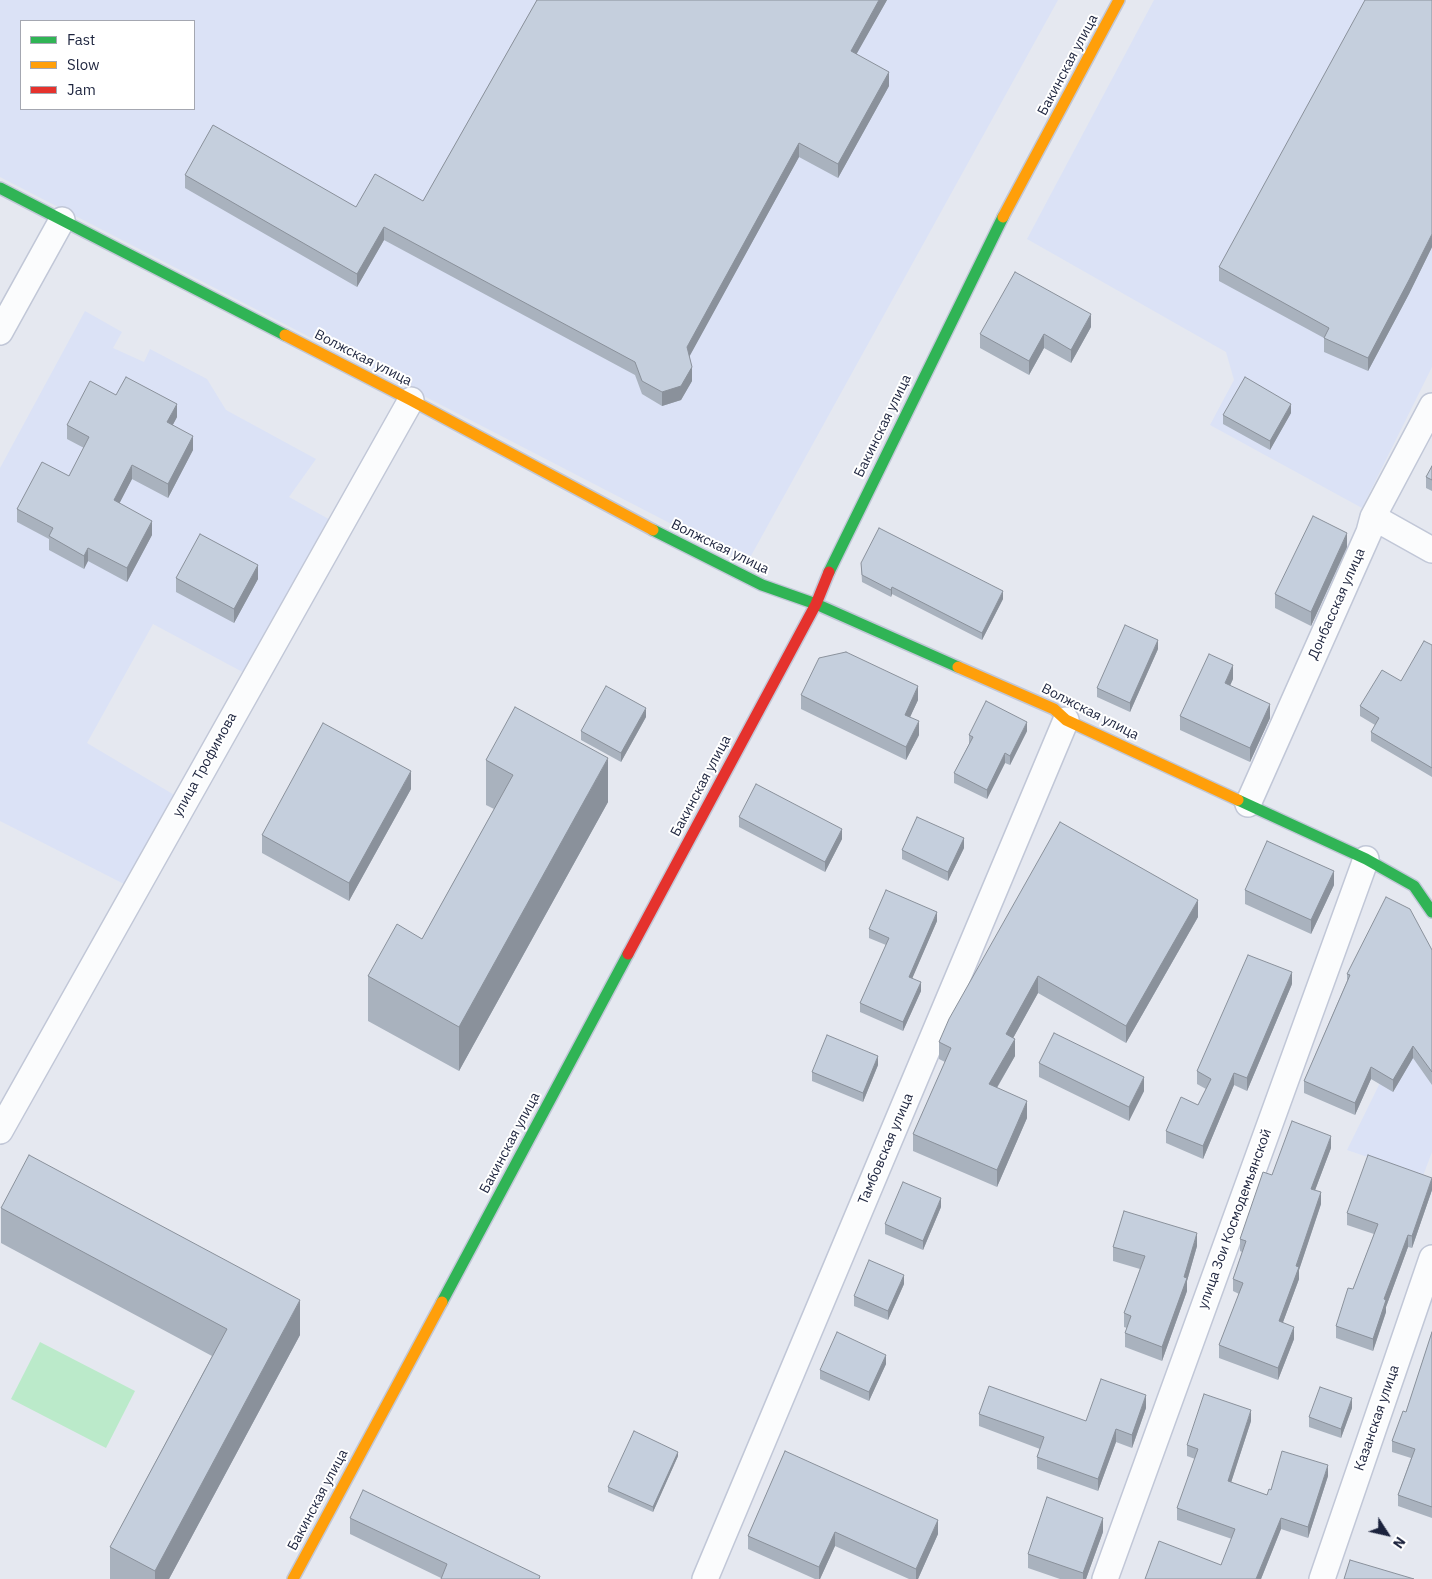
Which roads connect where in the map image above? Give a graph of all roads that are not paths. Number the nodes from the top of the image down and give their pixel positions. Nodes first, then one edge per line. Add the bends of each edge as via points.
1 (1120, 0) edge
2 (0, 188) edge
3 (62, 220) junction
4 (0, 332) edge
5 (411, 400) junction
6 (1432, 406) edge
7 (1373, 517) junction
8 (1432, 550) edge
9 (816, 604) junction
10 (1066, 720) junction
11 (1248, 804) junction
12 (1366, 860) junction
13 (1423, 883) edge
14 (1432, 912) edge
15 (0, 1131) edge
16 (1432, 1258) edge
17 (293, 1579) edge
18 (705, 1579) edge
19 (1105, 1579) edge
20 (1322, 1579) edge

1 - 9 main road, Бакинская улица via 1004,214 835,558
2 - 3 main road, Волжская улица
3 - 4 street
3 - 5 main road, Волжская улица
5 - 9 main road, Волжская улица via 669,539 762,585
5 - 15 street, улица Трофимова
6 - 7 street, Донбасская улица
7 - 8 street
7 - 11 street, Донбасская улица
9 - 10 main road, Волжская улица via 1054,709
9 - 17 main road, Бакинская улица
10 - 11 main road, Волжская улица
10 - 18 street, Тамбовская улица
11 - 12 main road, Волжская улица
12 - 13 main road, Волжская улица
12 - 19 street, улица Зои Космодемьянской
13 - 14 main road, Волжская улица
16 - 20 street, Казанская улица

